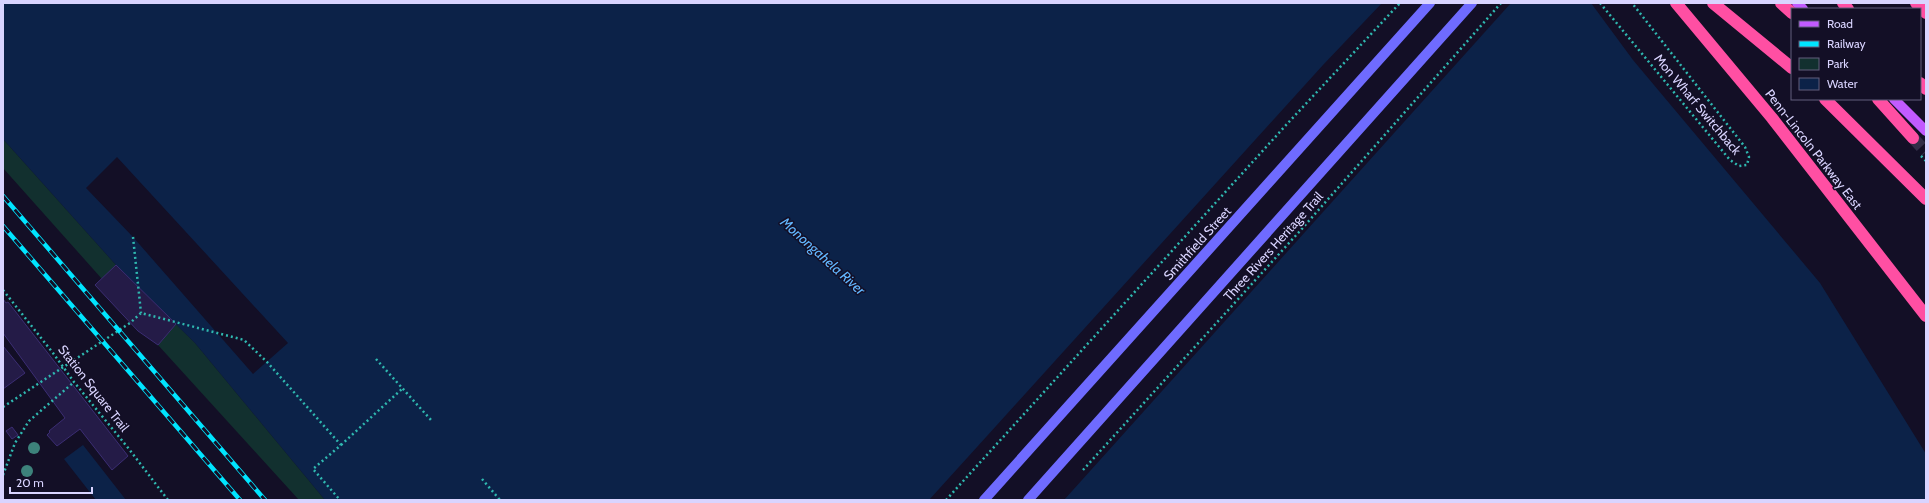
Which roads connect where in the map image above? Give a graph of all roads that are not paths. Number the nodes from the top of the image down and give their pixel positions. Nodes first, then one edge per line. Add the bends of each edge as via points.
1 (1430, 3) edge
2 (1472, 3) edge
3 (1676, 3) edge
4 (1713, 3) edge
5 (1782, 3) edge
6 (1916, 3) edge
7 (1791, 12) edge
8 (1926, 13) edge
9 (1791, 67) edge
10 (1826, 100) edge
11 (1879, 100) edge
12 (1895, 100) edge
13 (1924, 130) edge
14 (1913, 138) tunnel mouth
15 (1926, 199) edge
16 (1926, 316) edge
17 (984, 500) edge
18 (1028, 500) edge

1 - 17 main road, Smithfield Street
2 - 18 main road
3 - 16 highway, Penn-Lincoln Parkway East via 1772,118
4 - 9 highway
5 - 7 highway
6 - 8 highway
10 - 15 highway
11 - 14 highway
12 - 13 main road

